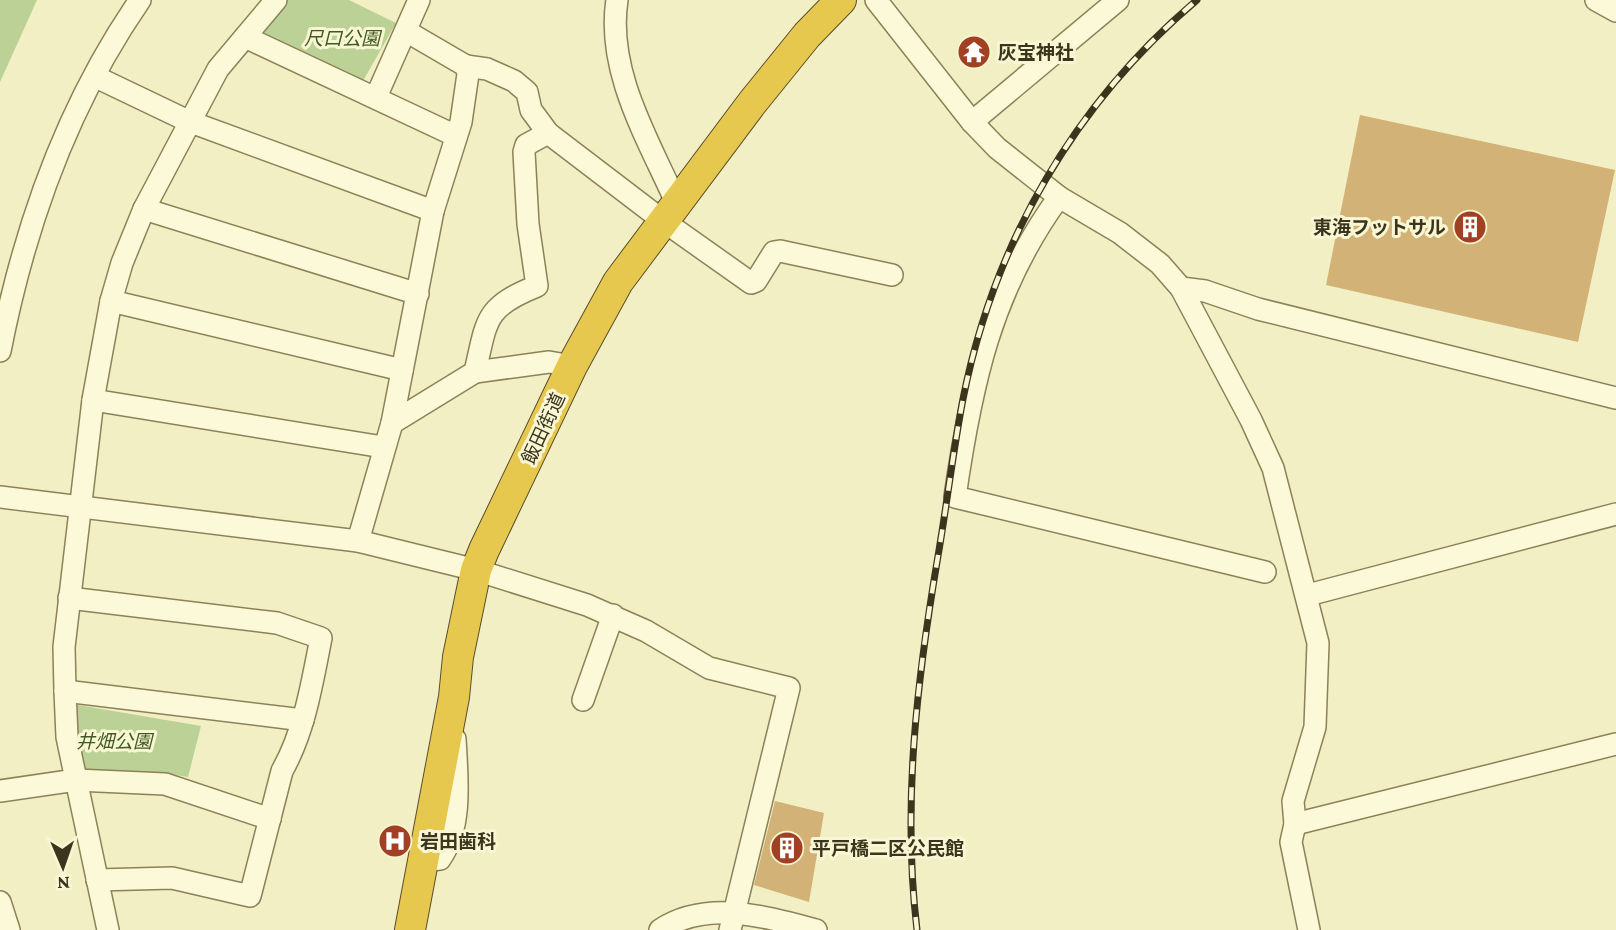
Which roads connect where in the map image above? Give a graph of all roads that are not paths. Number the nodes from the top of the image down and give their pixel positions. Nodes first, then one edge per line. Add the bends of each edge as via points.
1 (140, 0) edge
2 (276, 0) edge
3 (419, 0) edge
4 (617, 0) edge
5 (841, 0) edge
6 (876, 0) edge
7 (1118, 0) edge
8 (1596, 0) edge
9 (1616, 11) edge
10 (405, 31) junction
11 (244, 37) junction
12 (466, 66) junction
13 (96, 77) junction
14 (376, 97) junction
15 (188, 121) junction
16 (972, 122) junction
17 (548, 133) junction
18 (456, 136) junction
19 (1059, 197) junction
20 (144, 209) junction
21 (433, 211) junction
22 (669, 211) junction
23 (892, 275) dead end
24 (1181, 288) junction
25 (418, 294) junction
26 (111, 302) junction
27 (0, 351) edge
28 (572, 366) junction
29 (402, 370) junction
30 (475, 372) junction
31 (1616, 398) edge
32 (93, 400) junction
33 (392, 423) junction
34 (383, 447) junction
35 (0, 497) edge
36 (79, 507) junction
37 (1616, 514) edge
38 (358, 541) junction
39 (476, 570) junction
40 (1265, 572) dead end
41 (1308, 595) junction
42 (69, 598) junction
43 (613, 615) junction
44 (65, 691) junction
45 (583, 700) dead end
46 (303, 720) junction
47 (1616, 744) edge
48 (76, 780) junction
49 (0, 790) edge
50 (270, 819) junction
51 (1295, 824) junction
52 (97, 880) junction
53 (0, 902) edge
54 (733, 921) edge
55 (9, 930) edge
56 (108, 930) edge
57 (410, 930) edge
58 (660, 930) edge
59 (817, 930) edge
60 (1309, 930) edge

1 - 13 street
2 - 11 street
3 - 10 street
4 - 22 street via 615,44 621,69
5 - 22 highway, 飯田街道 via 807,35
6 - 16 street
7 - 16 street
8 - 9 street
10 - 12 street
10 - 14 street
11 - 14 street
11 - 15 street via 218,69
12 - 17 street via 514,81 527,92 531,110
12 - 18 street via 466,98
13 - 15 street
13 - 27 street via 49,173 19,263
14 - 18 street
15 - 20 street
15 - 21 street
16 - 19 street
17 - 22 street
17 - 30 street via 526,145 524,152 537,286 502,303 489,315
18 - 21 street
19 - 24 street via 1120,233 1160,264
19 - 40 street via 1030,237 1005,291 973,389 955,497
20 - 25 street
20 - 26 street
21 - 25 street
22 - 23 street via 751,283 774,252 780,251
22 - 28 highway, 飯田街道 via 618,282
24 - 31 street
24 - 41 street via 1272,468
25 - 29 street
26 - 29 street
26 - 32 street
28 - 30 street via 549,362
28 - 39 highway, 飯田街道
29 - 33 street
30 - 33 street
32 - 34 street
32 - 36 street
33 - 34 street
34 - 38 street
35 - 36 street
36 - 38 street
36 - 42 street
37 - 41 street
38 - 39 street
39 - 43 street
39 - 57 highway, 飯田街道
41 - 51 street via 1320,676 1315,727 1293,801
42 - 44 street
42 - 46 street via 277,623 321,638
43 - 45 street
43 - 54 street via 709,668 789,688
44 - 46 street
44 - 48 street via 67,737
46 - 50 street via 282,771
47 - 51 street
48 - 49 street
48 - 50 street via 165,784
48 - 52 street
50 - 52 street via 250,896 172,878
51 - 60 street via 1291,842
52 - 56 street
53 - 55 street
54 - 58 street via 699,916
54 - 59 street

